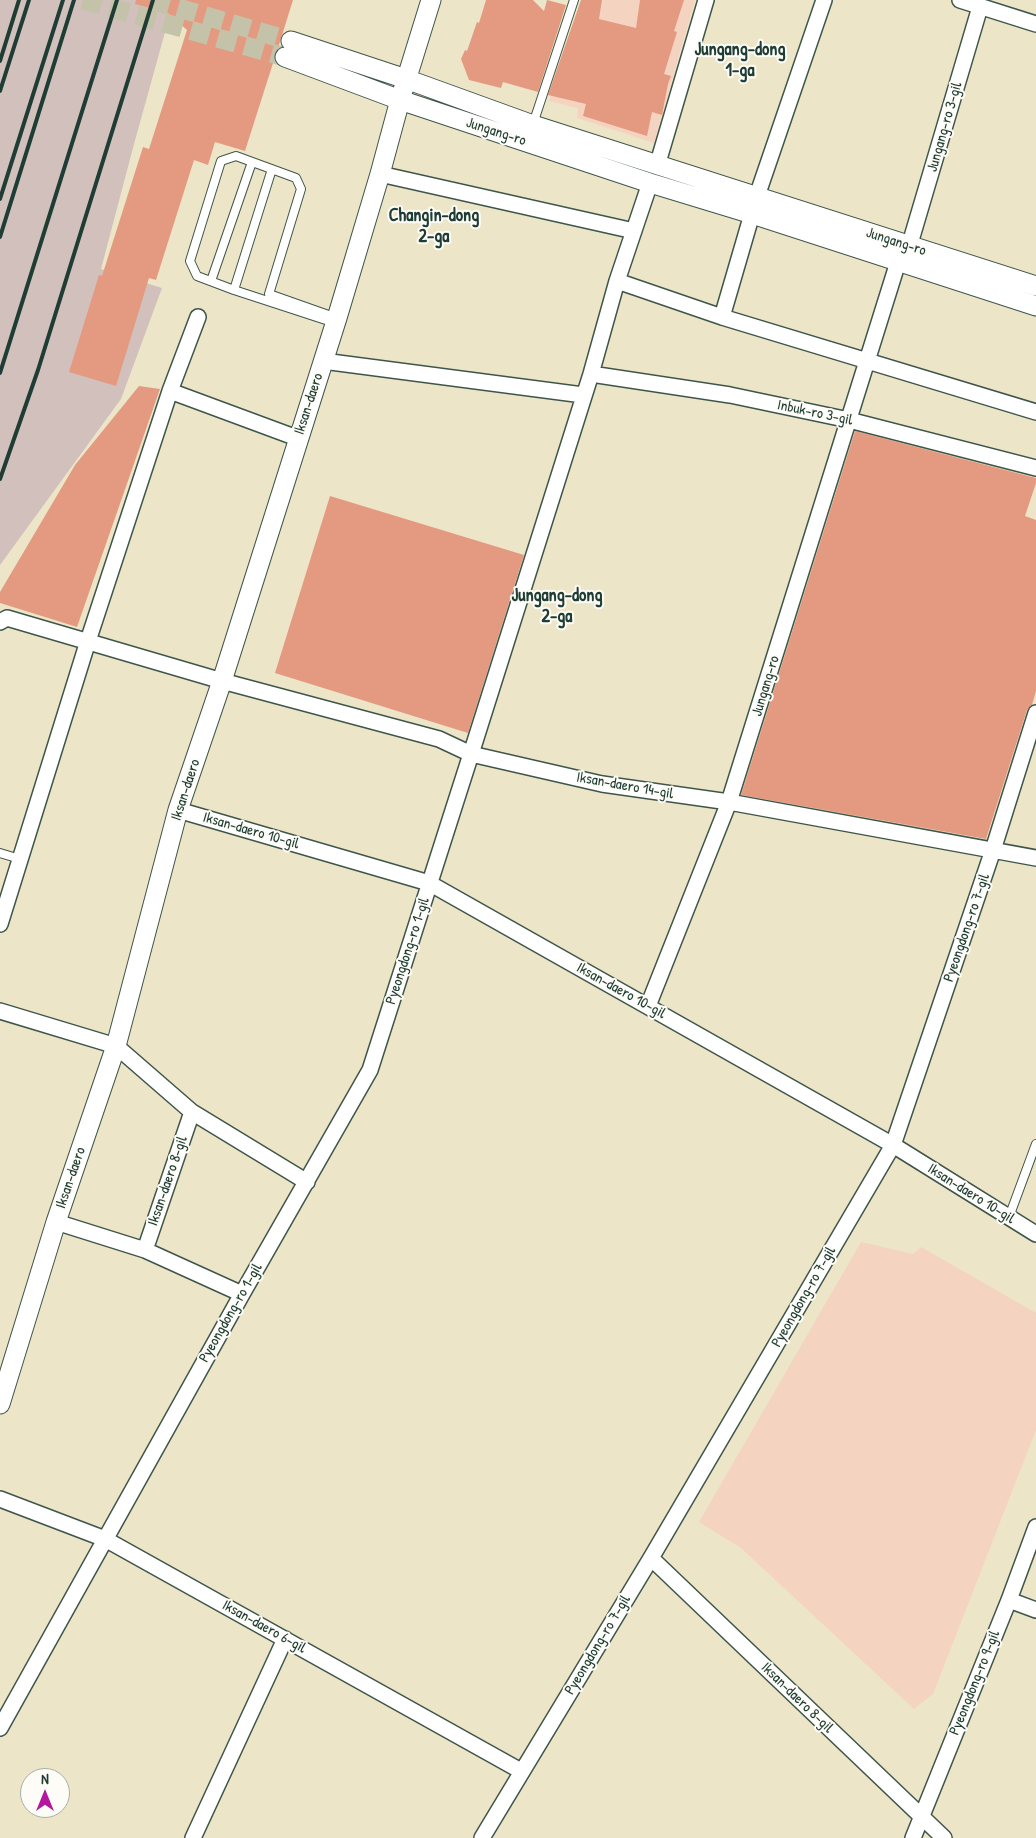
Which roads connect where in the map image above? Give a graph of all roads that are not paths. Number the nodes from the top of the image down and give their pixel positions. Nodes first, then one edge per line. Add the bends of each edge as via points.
1 (431, 0) edge
2 (574, 0) edge
3 (706, 0) edge
4 (824, 0) edge
5 (960, 0) edge
6 (980, 7) junction
7 (1036, 24) edge
8 (406, 80) junction
9 (400, 100) junction
10 (533, 125) junction
11 (252, 162) junction
12 (272, 169) junction
13 (380, 174) junction
14 (654, 174) junction
15 (757, 196) junction
16 (752, 214) junction
17 (634, 231) junction
18 (910, 247) junction
19 (898, 262) junction
20 (211, 281) junction
21 (617, 281) junction
22 (1036, 286) edge
23 (234, 290) junction
24 (1036, 306) edge
25 (198, 317) dead end
26 (722, 317) junction
27 (336, 321) junction
28 (868, 360) junction
29 (323, 361) junction
30 (591, 374) junction
31 (170, 391) junction
32 (583, 395) junction
33 (1036, 412) edge
34 (849, 420) junction
35 (298, 438) junction
36 (1036, 468) edge
37 (0, 622) edge
38 (88, 641) junction
39 (222, 681) junction
40 (1036, 714) edge
41 (471, 754) junction
42 (729, 802) junction
43 (178, 810) junction
44 (993, 850) junction
45 (0, 853) edge
46 (1036, 858) edge
47 (20, 859) junction
48 (429, 883) junction
49 (0, 924) edge
50 (648, 1006) junction
51 (0, 1011) edge
52 (116, 1046) junction
53 (192, 1112) junction
54 (1036, 1144) edge
55 (893, 1145) junction
56 (307, 1182) junction
57 (1009, 1217) junction
58 (56, 1222) junction
59 (1036, 1234) edge
60 (144, 1250) junction
61 (242, 1294) junction
62 (0, 1404) edge
63 (0, 1499) edge
64 (1036, 1526) edge
65 (105, 1539) junction
66 (651, 1558) junction
67 (1010, 1600) junction
68 (1036, 1610) edge
69 (285, 1639) junction
70 (0, 1728) edge
71 (521, 1771) junction
72 (921, 1816) junction
73 (192, 1838) edge
74 (482, 1838) edge
75 (913, 1838) edge
76 (944, 1838) edge

1 - 8 street, Iksan-daero
2 - 10 lane, Jungang-ro
3 - 14 street
4 - 15 street
5 - 6 street
6 - 7 street
6 - 18 street, Jungang-ro 3-gil
8 - 9 street, Iksan-daero
8 - 9 street, Jungang-ro via 288,49
8 - 10 street, Jungang-ro
9 - 13 street, Iksan-daero
9 - 14 street, Jungang-ro
10 - 14 street, Jungang-ro
11 - 12 lane
11 - 20 lane
11 - 20 lane via 236,156 222,161 190,261 197,276
12 - 23 lane
12 - 27 lane via 296,178 301,189 269,294
13 - 17 street
13 - 27 street, Iksan-daero
14 - 15 street, Jungang-ro
14 - 16 street, Jungang-ro
14 - 17 street
15 - 18 street, Jungang-ro
16 - 19 street, Jungang-ro
16 - 26 street
17 - 21 street
18 - 22 street, Jungang-ro
19 - 24 street, Jungang-ro
19 - 28 street, Jungang-ro
20 - 23 lane
21 - 26 street
21 - 30 street
23 - 27 lane
25 - 31 street
26 - 28 street
27 - 29 street, Iksan-daero
28 - 33 street
28 - 34 street, Jungang-ro
29 - 32 street, Iksan-daero
29 - 35 street, Iksan-daero
30 - 32 street
30 - 34 street, Inbuk-ro 3-gil via 730,395
31 - 35 street
31 - 38 street
32 - 41 street
34 - 36 street, Inbuk-ro 3-gil
34 - 42 street, Jungang-ro
35 - 39 street, Iksan-daero
37 - 38 street, Iksan-daero 14-gil via 8,618
38 - 39 street, Iksan-daero 14-gil
38 - 47 street
39 - 41 street, Iksan-daero 14-gil via 439,739
39 - 43 street, Iksan-daero
40 - 44 street, Pyeongdong-ro 7-gil
41 - 42 street, Iksan-daero 14-gil via 602,784
41 - 48 street
42 - 44 street, Iksan-daero 14-gil
42 - 50 street, Jungang-ro
43 - 48 street, Iksan-daero 10-gil
43 - 52 street, Iksan-daero
44 - 46 street, Iksan-daero 14-gil
44 - 55 street, Pyeongdong-ro 7-gil
45 - 47 lane
47 - 49 street
48 - 50 street, Iksan-daero 10-gil
48 - 56 street, Pyeongdong-ro 1-gil via 370,1070
50 - 55 street, Iksan-daero 10-gil
51 - 52 street
52 - 53 street
52 - 58 street, Iksan-daero
53 - 56 street
53 - 60 street, Iksan-daero 8-gil
54 - 57 lane
55 - 57 street, Iksan-daero 10-gil
55 - 66 street, Pyeongdong-ro 7-gil
56 - 61 street, Pyeongdong-ro 1-gil
57 - 59 street, Iksan-daero 10-gil
58 - 60 street, Iksan-daero
58 - 62 street, Iksan-daero
60 - 61 street, Iksan-daero
61 - 65 street, Pyeongdong-ro 1-gil
63 - 65 street, Iksan-daero 6-gil
64 - 67 street, Pyeongdong-ro 9-gil
65 - 69 street, Iksan-daero 6-gil
65 - 70 street, Pyeongdong-ro 1-gil
66 - 71 street, Pyeongdong-ro 7-gil
66 - 72 street, Iksan-daero 8-gil
67 - 68 street
67 - 72 street, Pyeongdong-ro 9-gil
69 - 71 street, Iksan-daero 6-gil
69 - 73 street
71 - 74 street, Pyeongdong-ro 7-gil
72 - 75 street, Pyeongdong-ro 9-gil
72 - 76 street, Iksan-daero 8-gil

